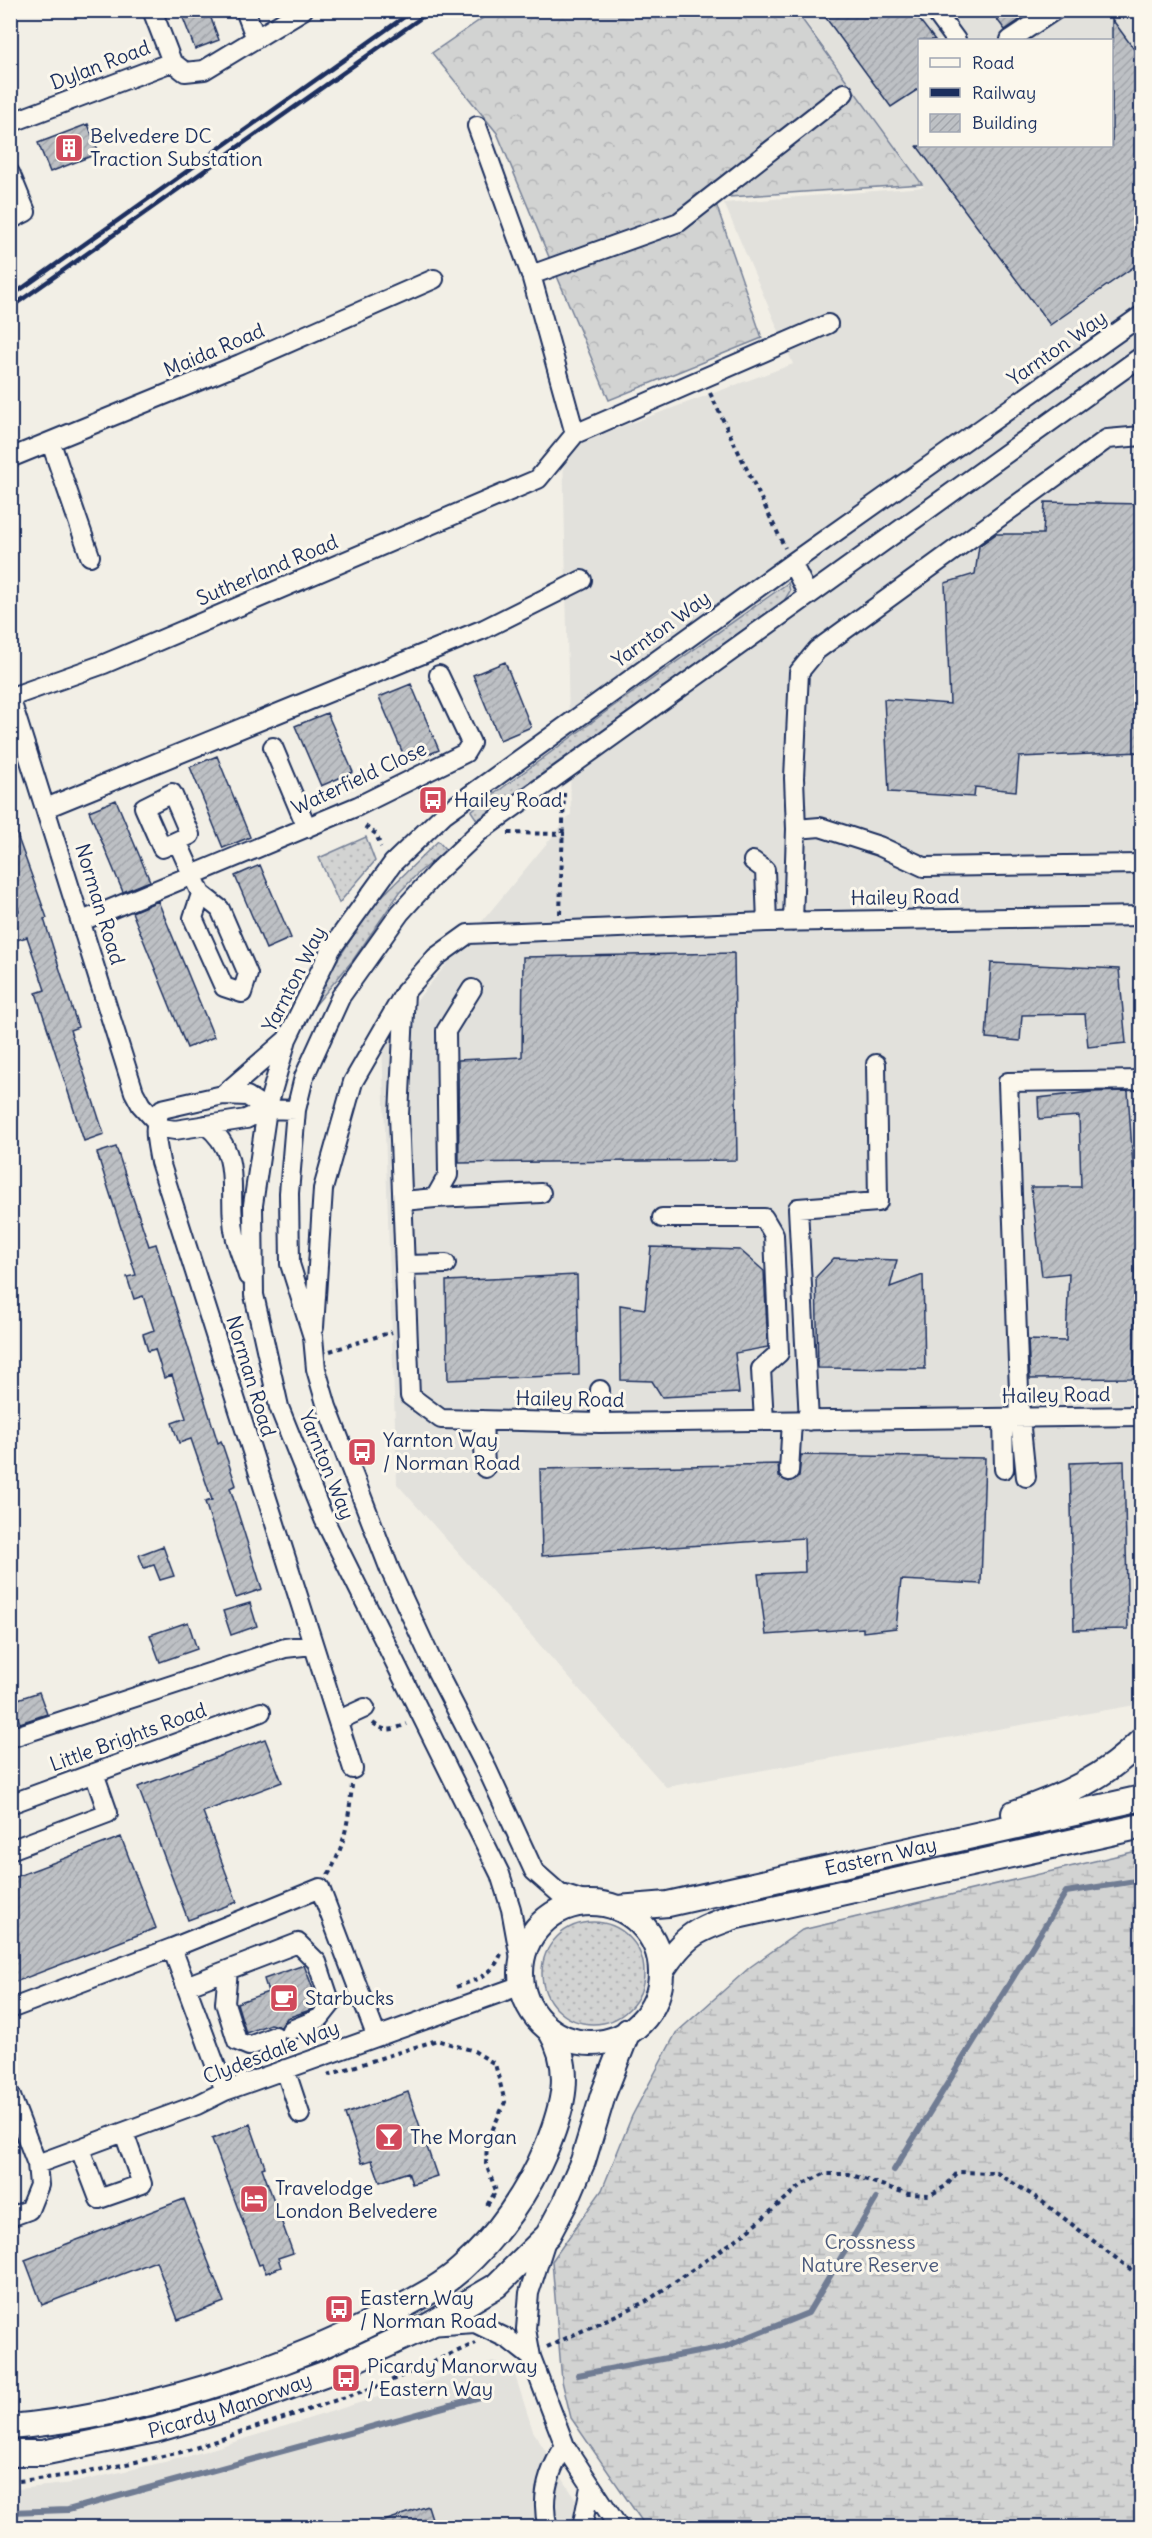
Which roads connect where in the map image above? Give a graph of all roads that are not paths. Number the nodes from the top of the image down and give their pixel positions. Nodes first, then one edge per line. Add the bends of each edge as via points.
1 (152, 10) edge
2 (245, 10) edge
3 (303, 10) edge
4 (934, 10) edge
5 (1055, 10) edge
6 (256, 39) junction
7 (955, 39) edge
8 (1012, 39) edge
9 (172, 62) junction
10 (844, 93) dead end
11 (10, 123) edge
12 (477, 126) dead end
13 (10, 173) edge
14 (10, 220) edge
15 (531, 275) junction
16 (434, 279) dead end
17 (1142, 315) edge
18 (828, 324) dead end
19 (1142, 356) edge
20 (575, 434) junction
21 (1142, 436) edge
22 (51, 443) junction
23 (10, 458) edge
24 (90, 556) dead end
25 (792, 562) junction
26 (582, 580) dead end
27 (808, 595) junction
28 (439, 675) dead end
29 (10, 697) edge
30 (273, 747) dead end
31 (46, 808) junction
32 (307, 828) junction
33 (796, 829) junction
34 (177, 841) dead end
35 (753, 861) dead end
36 (1142, 864) edge
37 (191, 875) junction
38 (201, 894) junction
39 (1142, 916) edge
40 (82, 921) junction
41 (767, 922) junction
42 (793, 922) junction
43 (472, 989) dead end
44 (405, 992) junction
45 (287, 1039) junction
46 (876, 1064) dead end
47 (1142, 1080) edge
48 (223, 1095) junction
49 (267, 1109) junction
50 (296, 1110) junction
51 (155, 1118) junction
52 (206, 1125) junction
53 (541, 1193) dead end
54 (435, 1198) junction
55 (403, 1201) junction
56 (662, 1218) dead end
57 (446, 1264) dead end
58 (406, 1265) junction
59 (254, 1295) junction
60 (313, 1337) junction
61 (600, 1390) dead end
62 (1142, 1416) edge
63 (1011, 1419) junction
64 (483, 1420) junction
65 (764, 1421) junction
66 (800, 1421) junction
67 (600, 1423) junction
68 (485, 1468) dead end
69 (1005, 1469) dead end
70 (789, 1471) dead end
71 (1026, 1477) dead end
72 (314, 1652) junction
73 (362, 1709) road end
74 (261, 1712) dead end
75 (339, 1720) junction
76 (10, 1738) edge
77 (1142, 1740) edge
78 (353, 1769) road end
79 (94, 1773) junction
80 (1142, 1798) edge
81 (10, 1804) edge
82 (1142, 1826) edge
83 (10, 1850) edge
84 (846, 1866) junction
85 (587, 1902) junction
86 (618, 1908) junction
87 (172, 1948) junction
88 (228, 1970) junction
89 (662, 1970) junction
90 (522, 1974) junction
91 (186, 1986) junction
92 (10, 2009) edge
93 (550, 2030) junction
94 (628, 2031) junction
95 (376, 2035) junction
96 (285, 2069) junction
97 (225, 2091) junction
98 (10, 2094) edge
99 (300, 2114) dead end
100 (124, 2133) junction
101 (80, 2150) junction
102 (37, 2164) junction
103 (10, 2217) edge
104 (548, 2235) junction
105 (428, 2326) junction
106 (537, 2365) junction
107 (10, 2427) edge
108 (565, 2446) junction
109 (10, 2453) edge
110 (590, 2487) junction
111 (548, 2528) edge
112 (582, 2528) edge
113 (619, 2528) edge

1 - 9 street, Dylan Road
2 - 6 street
3 - 6 street, Dylan Road
4 - 7 street
5 - 8 street
6 - 9 street, Dylan Road via 204,70 185,72
9 - 11 street, Dylan Road
10 - 15 street via 680,222
12 - 15 street
13 - 14 street via 26,212
15 - 20 street
16 - 22 street, Maida Road
17 - 25 street, Yarnton Way
18 - 20 street
19 - 27 street, Yarnton Way
20 - 29 street, Sutherland Road via 538,479 104,664
21 - 33 street via 1107,439 818,650 799,672
22 - 23 street, Maida Road
22 - 24 street
25 - 27 street
25 - 45 street, Yarnton Way via 494,777 423,833 393,863 331,949
26 - 31 street via 484,629
27 - 50 street, Yarnton Way via 479,832 436,873 400,913 341,996 304,1077
28 - 32 street, Waterfield Close via 471,743 465,753
29 - 31 street, Norman Road
30 - 32 street
31 - 40 street, Norman Road
32 - 37 street, Waterfield Close
33 - 36 street via 820,827 879,846 924,867
33 - 42 street
34 - 37 street
35 - 41 street via 765,870
37 - 38 street
37 - 40 street, Waterfield Close
38 - 38 street via 193,918 224,987 242,993 248,974 220,909
39 - 42 street, Hailey Road
40 - 51 street, Norman Road via 134,1092 147,1113
41 - 42 street, Hailey Road
41 - 44 street, Hailey Road via 468,934 436,957
43 - 54 street via 446,1031 448,1175
44 - 55 street, Hailey Road via 399,1115
44 - 60 street, Hailey Road via 353,1082 323,1189
45 - 48 street, Norman Road
45 - 49 street, Yarnton Way
46 - 66 street via 878,1202 798,1209
47 - 63 street via 1008,1082
48 - 49 street, Norman Road via 247,1096
48 - 51 street, Norman Road via 162,1109
49 - 50 street, Norman Road
49 - 52 street, Norman Road via 246,1119
49 - 59 street, Yarnton Way via 253,1205
50 - 60 street, Yarnton Way via 289,1193 290,1264
51 - 52 street, Norman Road via 162,1128 175,1130
51 - 72 street, Norman Road via 160,1162
52 - 59 street via 219,1135 231,1164 234,1234
53 - 54 street
54 - 55 street
55 - 58 street, Hailey Road
56 - 65 street via 764,1218 774,1236 779,1353 761,1369
57 - 58 street
58 - 64 street, Hailey Road via 411,1396 441,1419
59 - 90 street, Yarnton Way via 279,1407 292,1442 352,1580 495,1864 511,1909
60 - 85 street, Yarnton Way via 316,1369 327,1407 390,1570 525,1854 546,1884 559,1893
61 - 67 street
62 - 63 street, Hailey Road
63 - 66 street, Hailey Road
63 - 69 street
63 - 71 street
64 - 67 street, Hailey Road
64 - 68 street
65 - 66 street, Hailey Road
65 - 67 street, Hailey Road
66 - 70 street
72 - 75 street, Norman Road
72 - 76 street via 285,1648
73 - 75 street
74 - 79 street, Little Brights Road
75 - 78 street, Norman Road
77 - 84 main road via 1100,1775 1042,1803
79 - 81 street, Little Brights Road
79 - 83 street via 108,1813
80 - 84 main road, Eastern Way
82 - 89 main road, Eastern Way via 737,1916 693,1933 678,1946
84 - 86 main road, Eastern Way via 668,1904
85 - 86 main road
85 - 90 main road via 564,1908 543,1921 528,1941
86 - 89 main road via 646,1929
87 - 91 street
87 - 92 street
87 - 95 street via 320,1888
88 - 88 street via 298,1943 317,1962 332,2004 320,2019 249,2046 237,2041 225,2003
88 - 91 street
89 - 94 main road via 652,2007
90 - 93 main road via 529,2005
90 - 95 street, Clydesdale Way
91 - 97 street
93 - 94 main road via 567,2039 590,2043
93 - 107 main road, Picardy Manorway via 565,2066 565,2096 552,2135 536,2173 509,2214 478,2252 448,2279 354,2333 243,2376 131,2406 51,2423
94 - 104 main road, Picardy Manorway via 583,2161
95 - 96 street, Clydesdale Way
96 - 97 street, Clydesdale Way
96 - 99 street
97 - 100 street, Clydesdale Way
98 - 102 street
100 - 101 street, Clydesdale Way
100 - 101 street via 142,2184 99,2199
101 - 102 street, Clydesdale Way
102 - 103 street via 39,2185 29,2210
104 - 105 main road, Picardy Manorway via 496,2286
104 - 106 street via 528,2299 526,2329
105 - 106 street via 475,2323 508,2339
105 - 109 main road, Picardy Manorway via 324,2374 237,2406 155,2430 42,2453
106 - 108 street
108 - 110 street
108 - 111 street via 552,2465 543,2506
110 - 112 street
110 - 113 street

